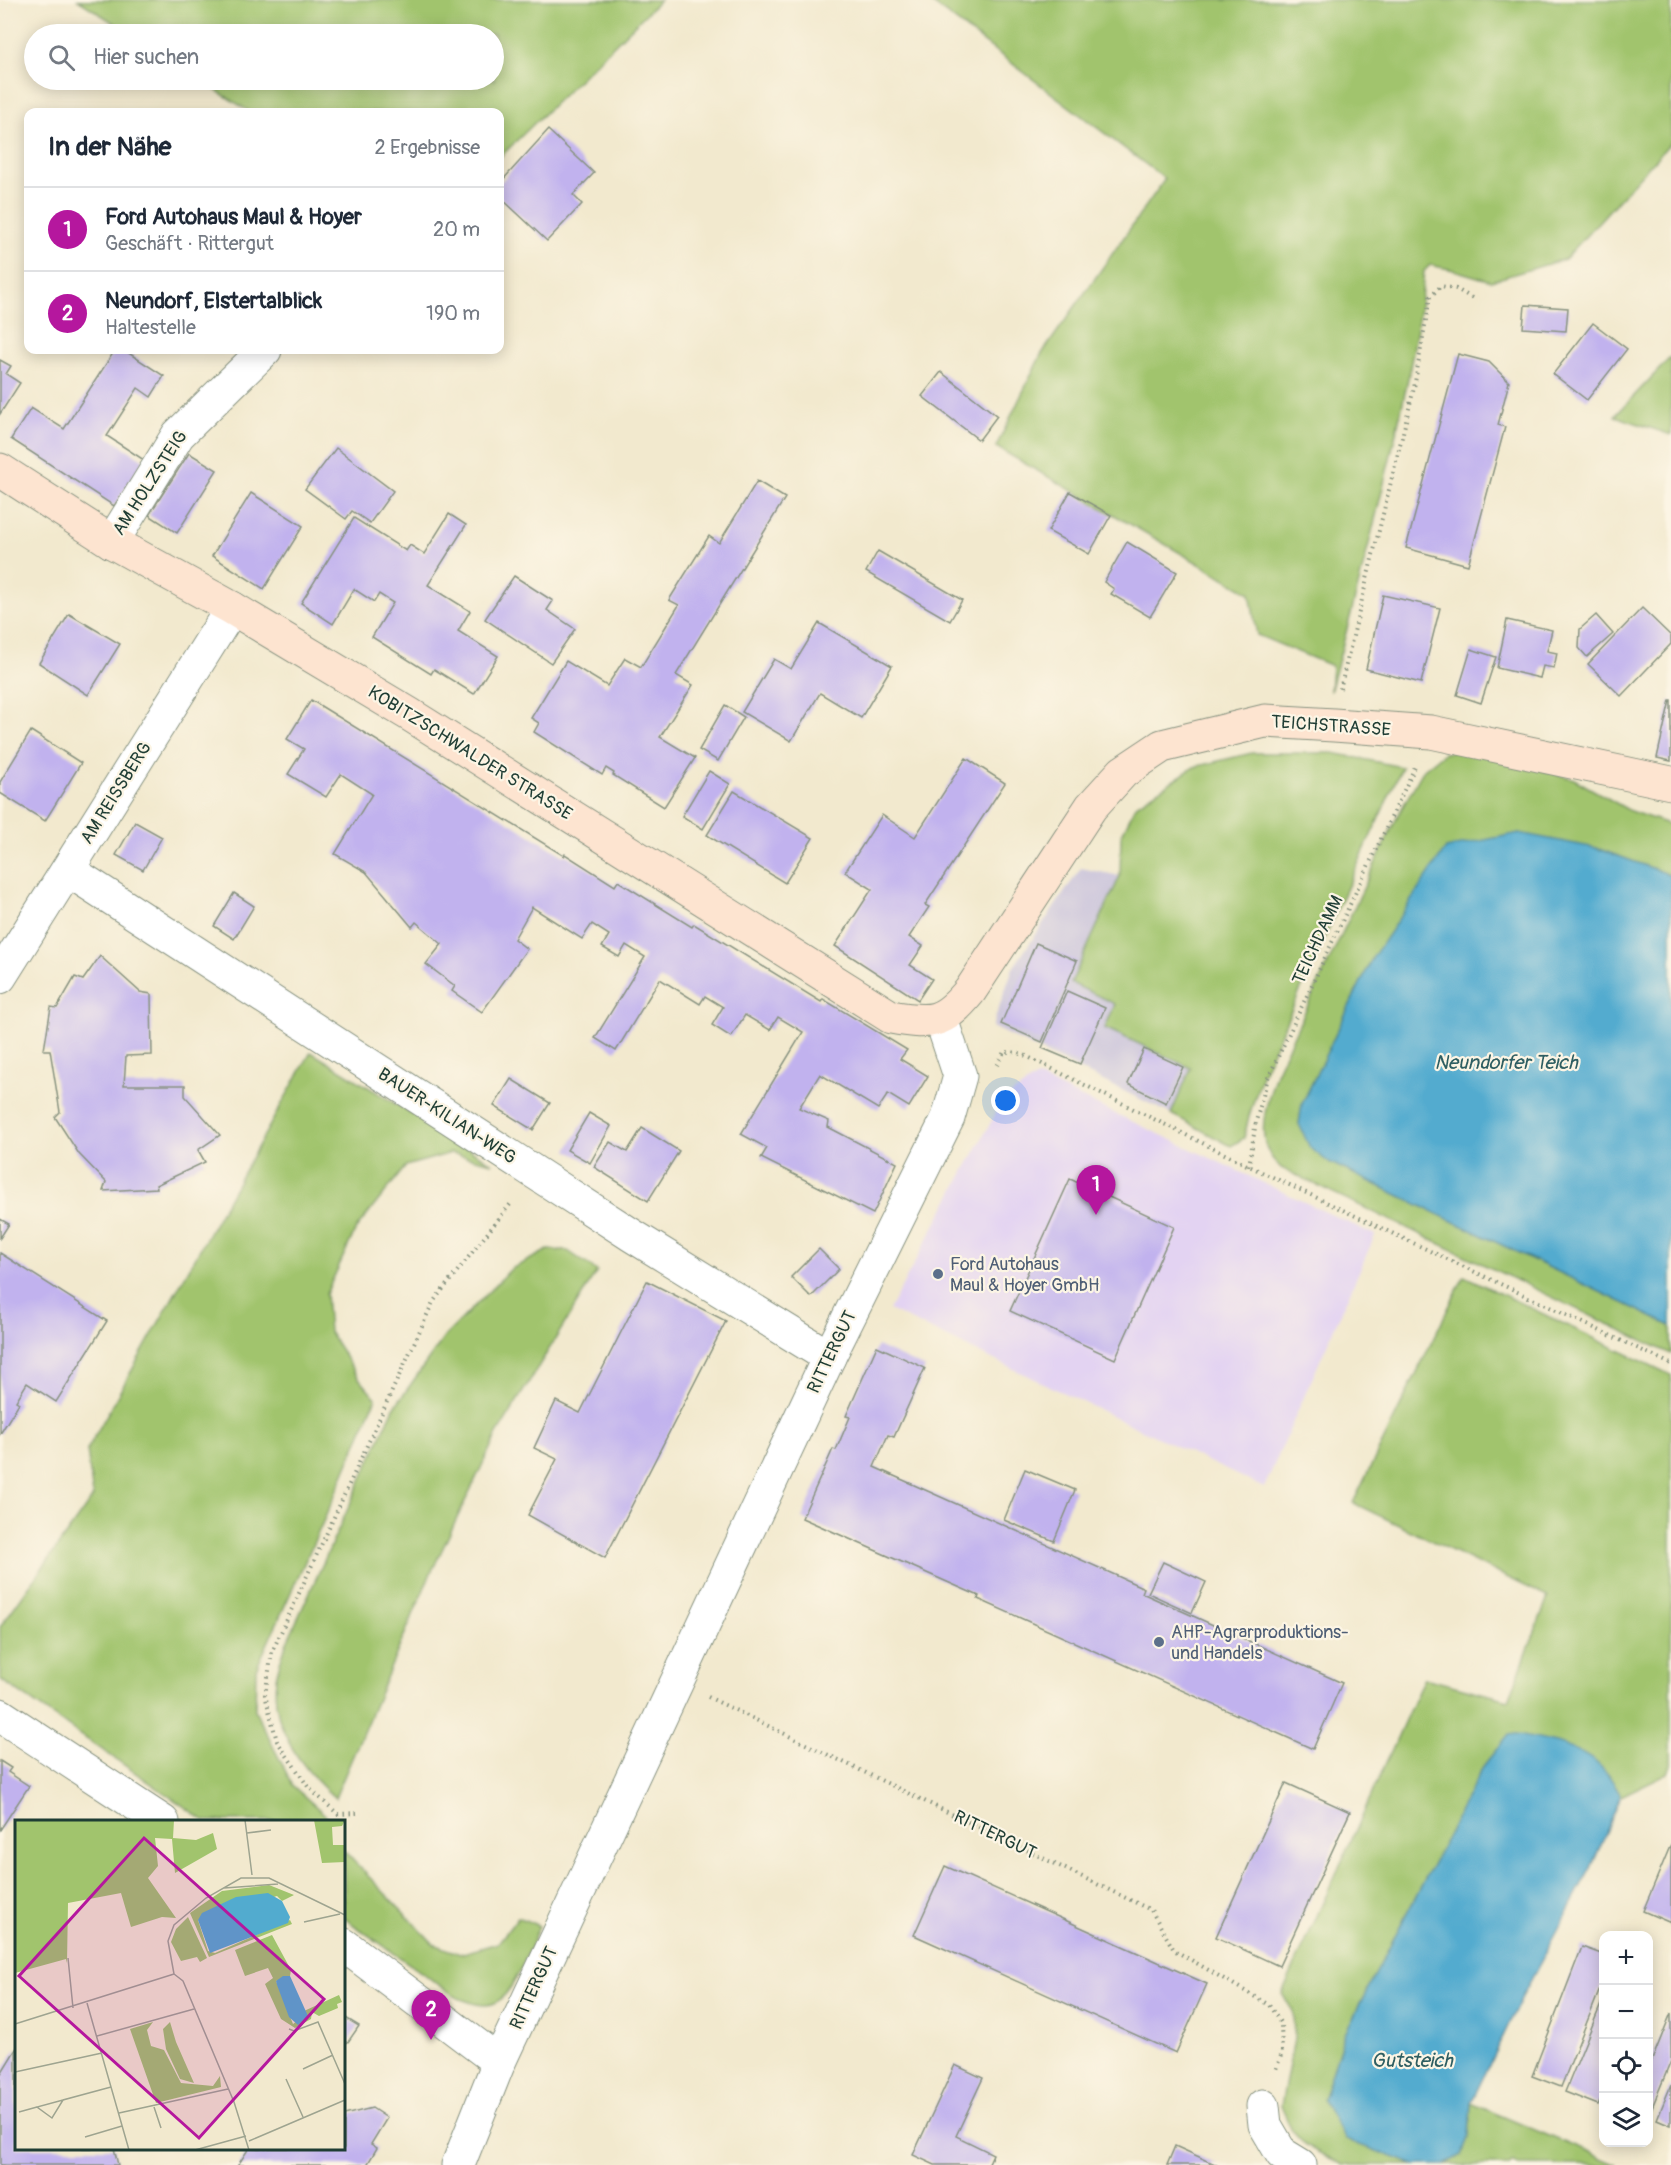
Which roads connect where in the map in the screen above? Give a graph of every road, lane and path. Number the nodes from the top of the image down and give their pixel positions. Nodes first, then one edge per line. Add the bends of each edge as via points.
1 (1472, 298) dead end
2 (261, 354) edge
3 (0, 470) edge
4 (112, 542) junction
5 (231, 609) junction
6 (1334, 725) junction
7 (1431, 732) junction
8 (1671, 783) edge
9 (68, 870) junction
10 (0, 977) edge
11 (941, 1019) junction
12 (995, 1072) dead end
13 (1249, 1166) junction
14 (536, 1173) junction
15 (829, 1357) junction
16 (1671, 1364) edge
17 (678, 1683) junction
18 (0, 1715) edge
19 (357, 1813) dead end
20 (161, 1820) edge
21 (345, 1946) edge
22 (499, 2062) junction
23 (1263, 2106) joint
24 (458, 2165) edge
25 (1300, 2165) edge

1 - 6 path via 1441,286 1430,297 1414,388 1341,681
2 - 4 street, AM HOLZSTEIG via 178,435
3 - 4 street, KOBITZSCHWALDER STRASSE
4 - 5 street, KOBITZSCHWALDER STRASSE
5 - 9 street, AM REISSBERG
5 - 11 street, KOBITZSCHWALDER STRASSE via 409,714 891,1017 916,1022
6 - 7 street, TEICHSTRASSE
6 - 11 street, TEICHSTRASSE via 1265,721 1162,746 1123,772 1091,807 970,991
7 - 8 street, TEICHSTRASSE
7 - 13 path, TEICHDAMM via 1268,1078
9 - 10 street, AM REISSBERG
9 - 14 street, BAUER-KILIAN-WEG
11 - 15 street, RITTERGUT via 960,1076 948,1118
12 - 13 path via 1004,1052 1024,1055
13 - 16 path
14 - 15 street, BAUER-KILIAN-WEG
14 - 19 path via 433,1302 272,1653 265,1695 277,1740 316,1795 338,1814
15 - 17 street, RITTERGUT
17 - 22 street, RITTERGUT
17 - 23 path, RITTERGUT via 1151,1910 1174,1950 1269,2005 1281,2024 1282,2053
18 - 20 street
21 - 22 street
22 - 24 street, RITTERGUT
23 - 25 street via 1265,2125 1282,2154

